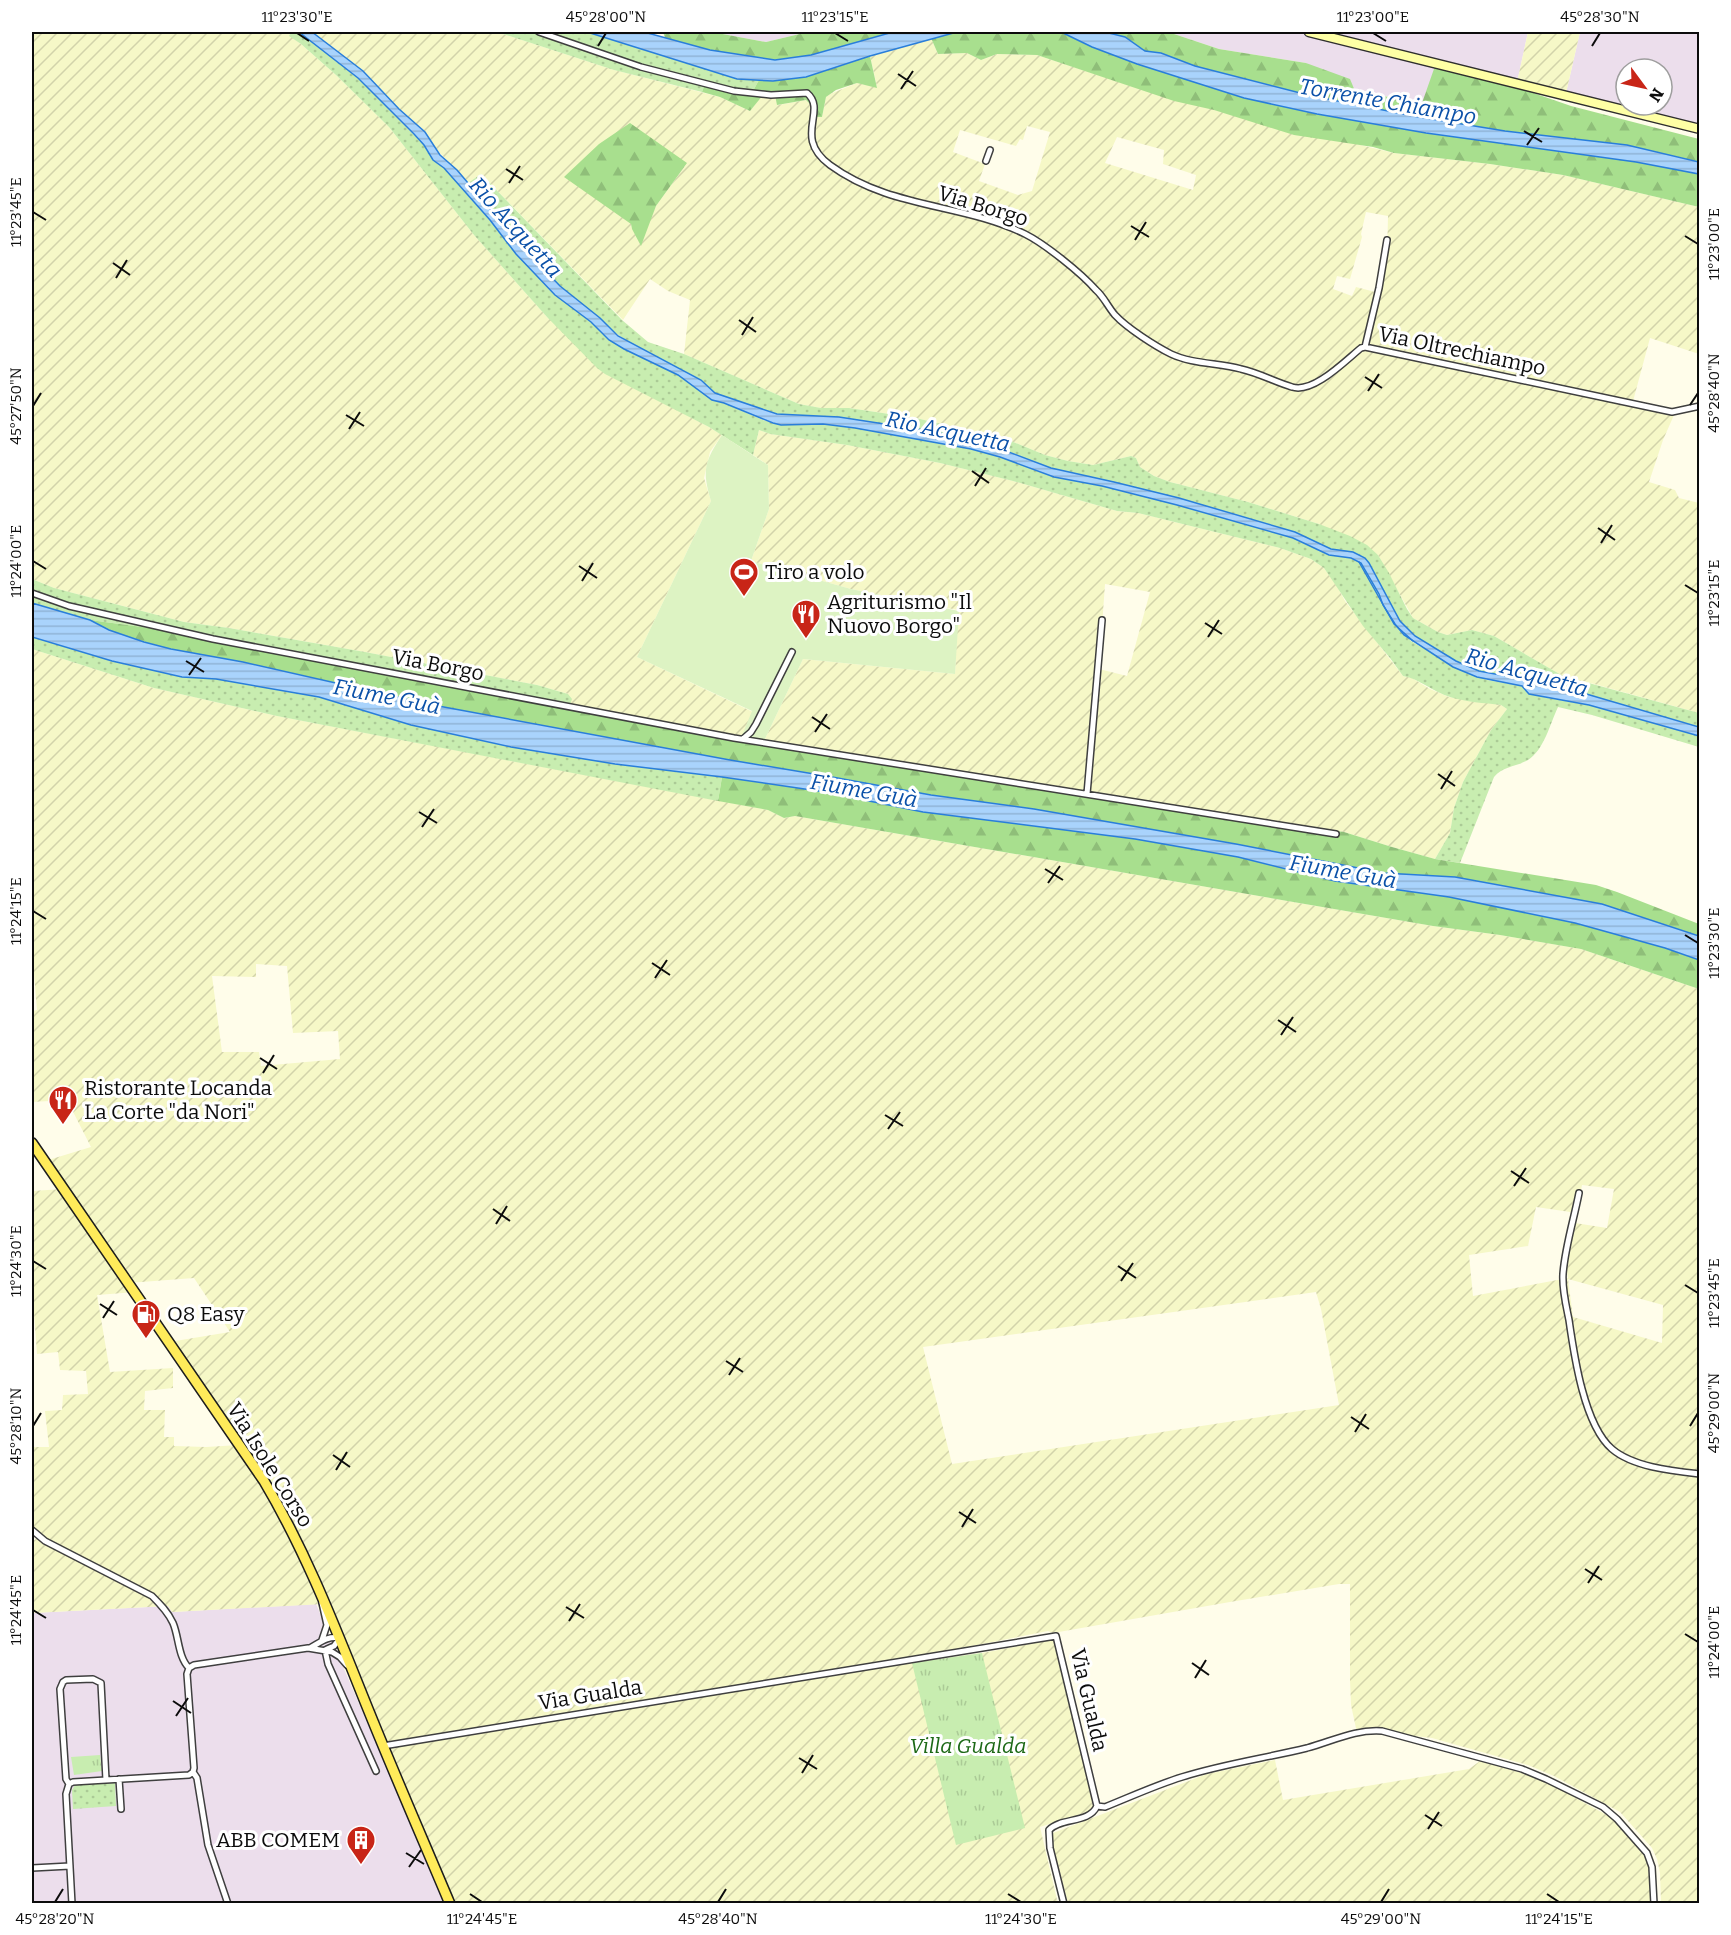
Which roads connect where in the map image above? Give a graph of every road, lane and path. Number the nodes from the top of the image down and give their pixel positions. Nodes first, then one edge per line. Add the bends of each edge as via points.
1 (540, 32) edge
2 (1309, 32) edge
3 (1700, 129) edge
4 (990, 150) dead end
5 (986, 161) dead end
6 (1387, 240) dead end
7 (1365, 347) junction
8 (1195, 361) joint
9 (1700, 406) edge
10 (32, 593) edge
11 (1102, 620) dead end
12 (792, 652) dead end
13 (743, 738) junction
14 (1087, 794) junction
15 (1336, 834) dead end
16 (32, 1143) edge
17 (1579, 1193) dead end
18 (1700, 1473) edge
19 (32, 1530) edge
20 (322, 1598) junction
21 (340, 1638) junction
22 (322, 1640) junction
23 (308, 1648) junction
24 (325, 1650) junction
25 (189, 1668) junction
26 (353, 1673) junction
27 (383, 1746) junction
28 (376, 1771) dead end
29 (193, 1772) junction
30 (119, 1779) junction
31 (106, 1780) junction
32 (69, 1785) junction
33 (1097, 1806) junction
34 (120, 1809) dead end
35 (70, 1866) junction
36 (32, 1868) edge
37 (72, 1904) edge
38 (228, 1904) edge
39 (450, 1904) edge
40 (1064, 1904) edge
41 (1654, 1904) edge

1 - 8 street, Via Borgo via 641,67 734,91 807,93 814,107 811,139 818,154 829,164 872,189 1027,235 1088,282 1124,324 1167,352
2 - 3 main road
4 - 5 street
6 - 7 street
7 - 8 street, Via Oltrechiampo via 1303,389 1233,366
7 - 9 street, Via Oltrechiampo via 1672,412
10 - 13 street, Via Borgo via 69,606 213,639
11 - 14 street
12 - 13 street via 756,724
13 - 14 street, Via Borgo
14 - 15 street, Via Borgo
16 - 20 main road, Via Isole Corso via 264,1481
17 - 18 street via 1563,1280 1587,1406 1606,1441 1618,1453 1666,1470
19 - 25 street via 152,1596 173,1624
20 - 21 main road, Via Isole Corso
20 - 22 street via 327,1625
21 - 22 street
21 - 24 street
21 - 26 main road, Via Isole Corso
22 - 23 street
23 - 24 street
23 - 25 street
24 - 26 street via 340,1657
24 - 28 street
25 - 29 street
26 - 27 main road, Via Isole Corso
27 - 33 street, Via Gualda via 1056,1636
27 - 39 main road, Via Isole Corso
29 - 30 street
29 - 38 street via 208,1845
30 - 31 street
30 - 34 street
31 - 32 street
31 - 32 street via 101,1683 93,1679 66,1680 60,1689
32 - 35 street via 66,1794
33 - 40 street via 1085,1817 1049,1830
33 - 41 street via 1105,1807 1180,1777 1232,1763 1322,1744 1348,1733 1383,1731 1522,1769 1603,1807 1647,1853
35 - 36 street
35 - 37 street

